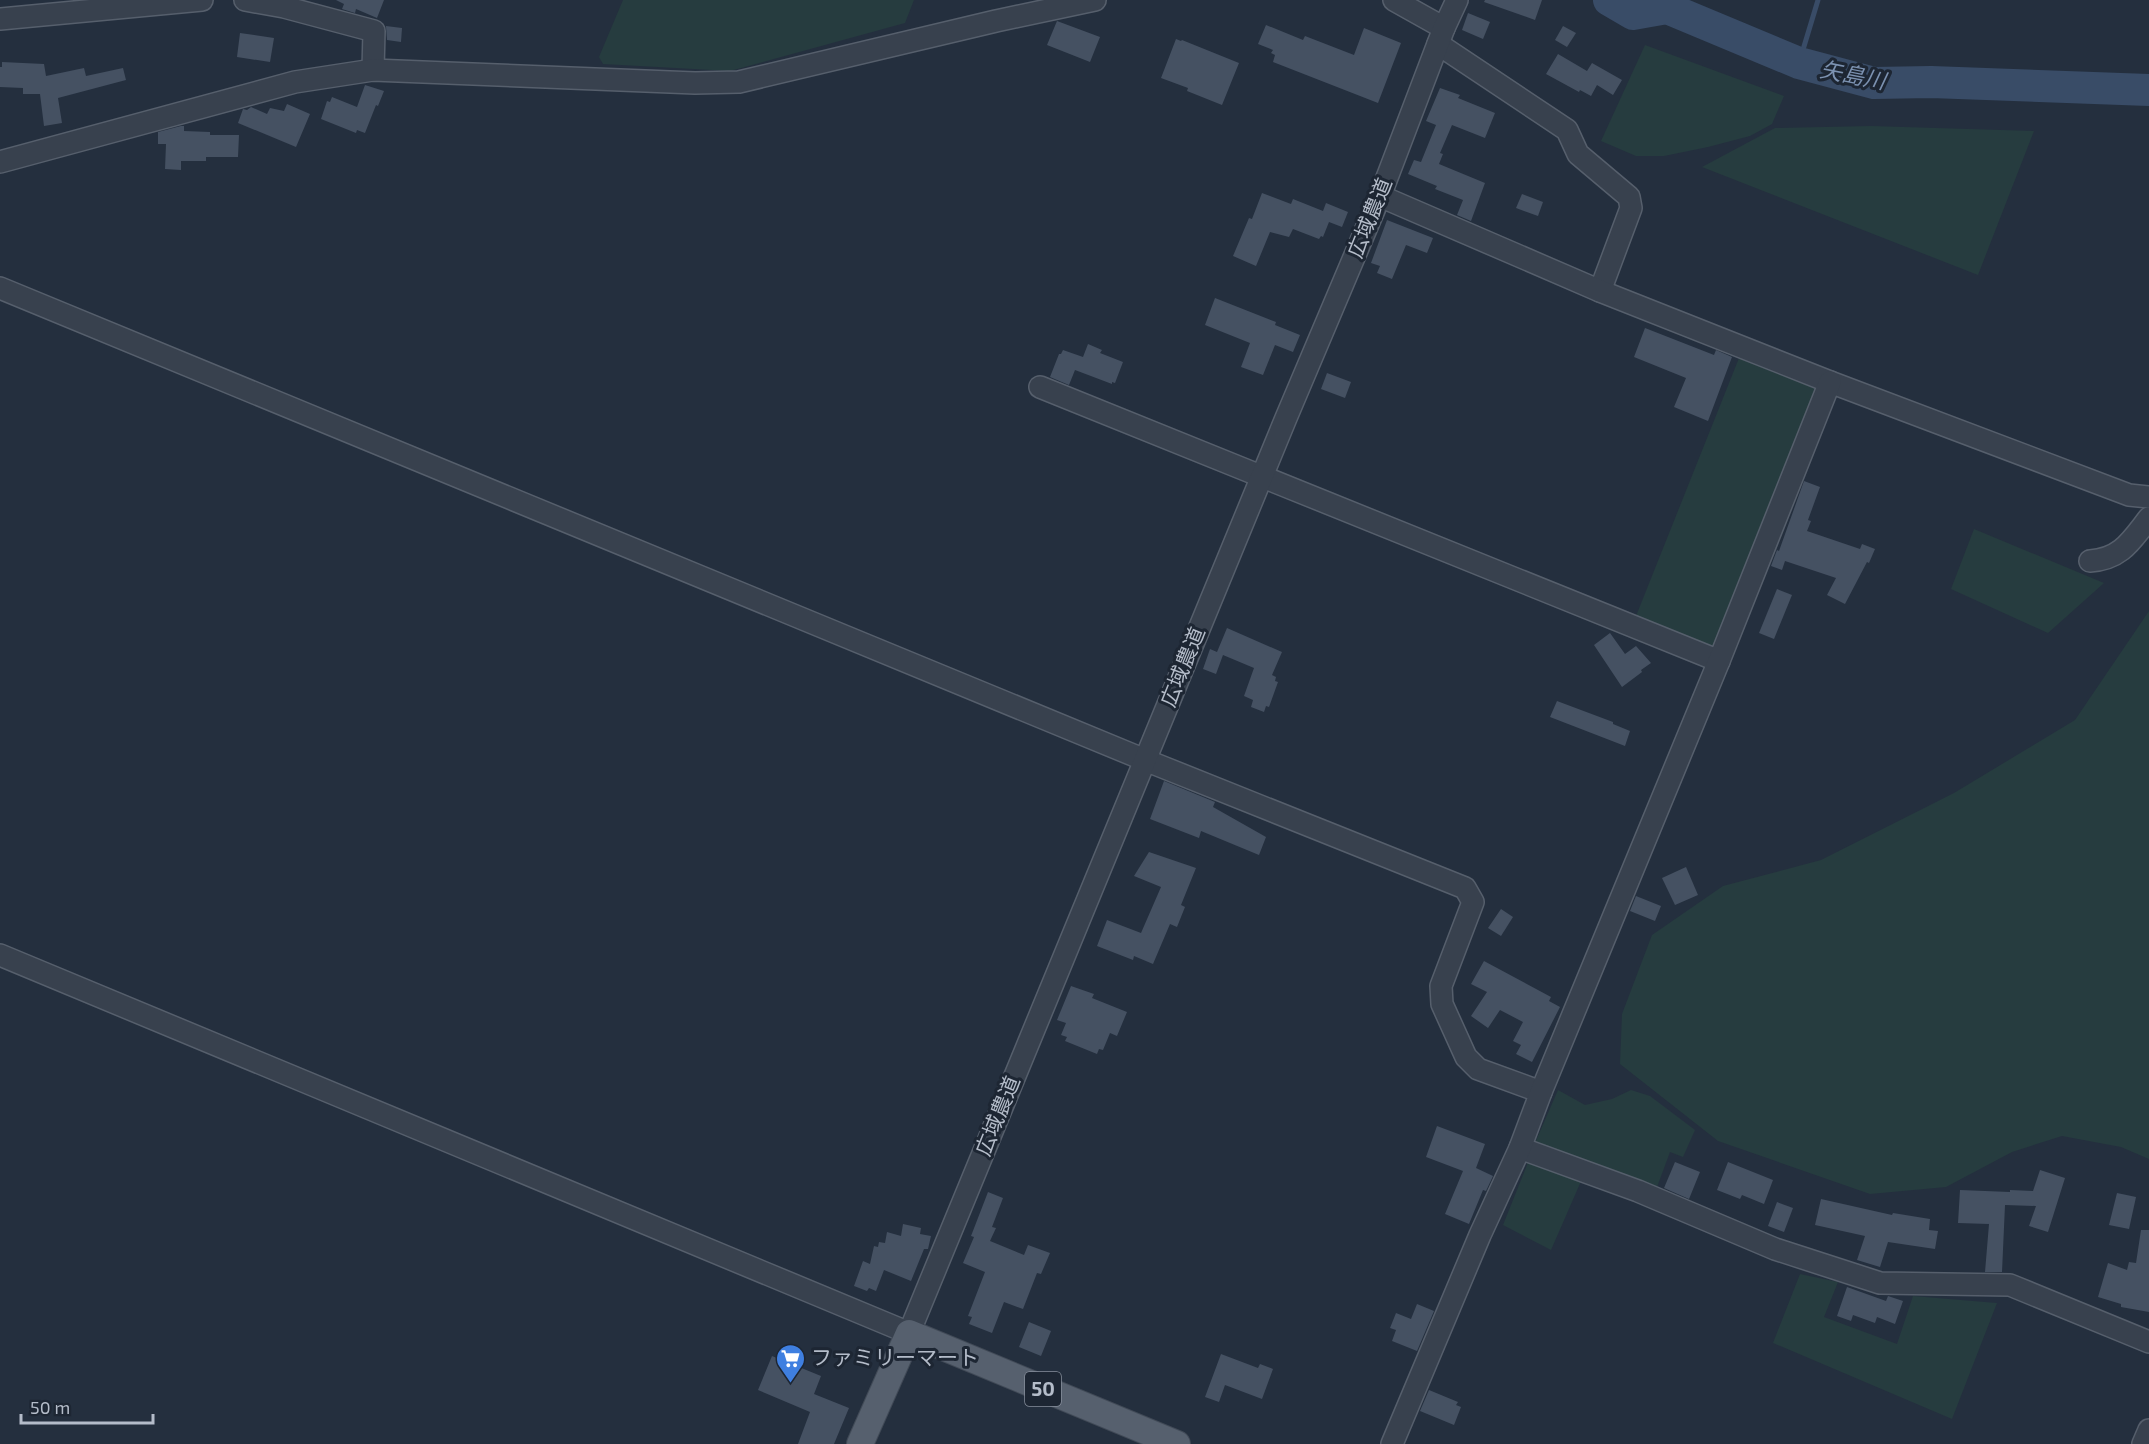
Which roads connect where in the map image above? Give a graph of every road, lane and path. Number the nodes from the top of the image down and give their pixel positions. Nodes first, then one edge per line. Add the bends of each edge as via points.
1 (202, 0) edge
2 (245, 0) edge
3 (1095, 0) edge
4 (1395, 0) edge
5 (1457, 0) edge
6 (0, 19) edge
7 (1441, 36) junction
8 (373, 70) junction
9 (0, 162) edge
10 (1380, 196) junction
11 (0, 288) edge
12 (1600, 291) junction
13 (1830, 382) junction
14 (1040, 387) dead end
15 (1262, 477) junction
16 (2149, 497) edge
17 (2149, 519) edge
18 (2090, 561) dead end
19 (1719, 662) junction
20 (1144, 760) junction
21 (0, 955) edge
22 (1541, 1092) junction
23 (1520, 1148) junction
24 (909, 1333) junction
25 (2149, 1342) edge
26 (860, 1444) edge
27 (1177, 1444) edge
28 (1392, 1444) edge

1 - 6 street
2 - 8 street via 374,31
3 - 8 street via 739,82
4 - 7 street
5 - 7 street, 広域農道
7 - 10 street, 広域農道
7 - 12 street via 1567,130 1578,154 1629,197 1631,208
8 - 9 street via 296,82
10 - 12 street
10 - 15 street, 広域農道
11 - 20 street
12 - 13 street
13 - 16 street via 2129,495
13 - 19 street
14 - 15 street
15 - 19 street
15 - 20 street, 広域農道
17 - 18 street via 2127,547 2105,560
19 - 22 street
20 - 22 street via 1465,888 1473,902 1441,986 1442,1004 1466,1057 1478,1069
20 - 24 street, 広域農道
21 - 24 street
22 - 23 street
23 - 25 street via 1638,1191 1775,1248 1880,1283 2010,1286
23 - 28 street
24 - 26 main road
24 - 27 main road, 50

